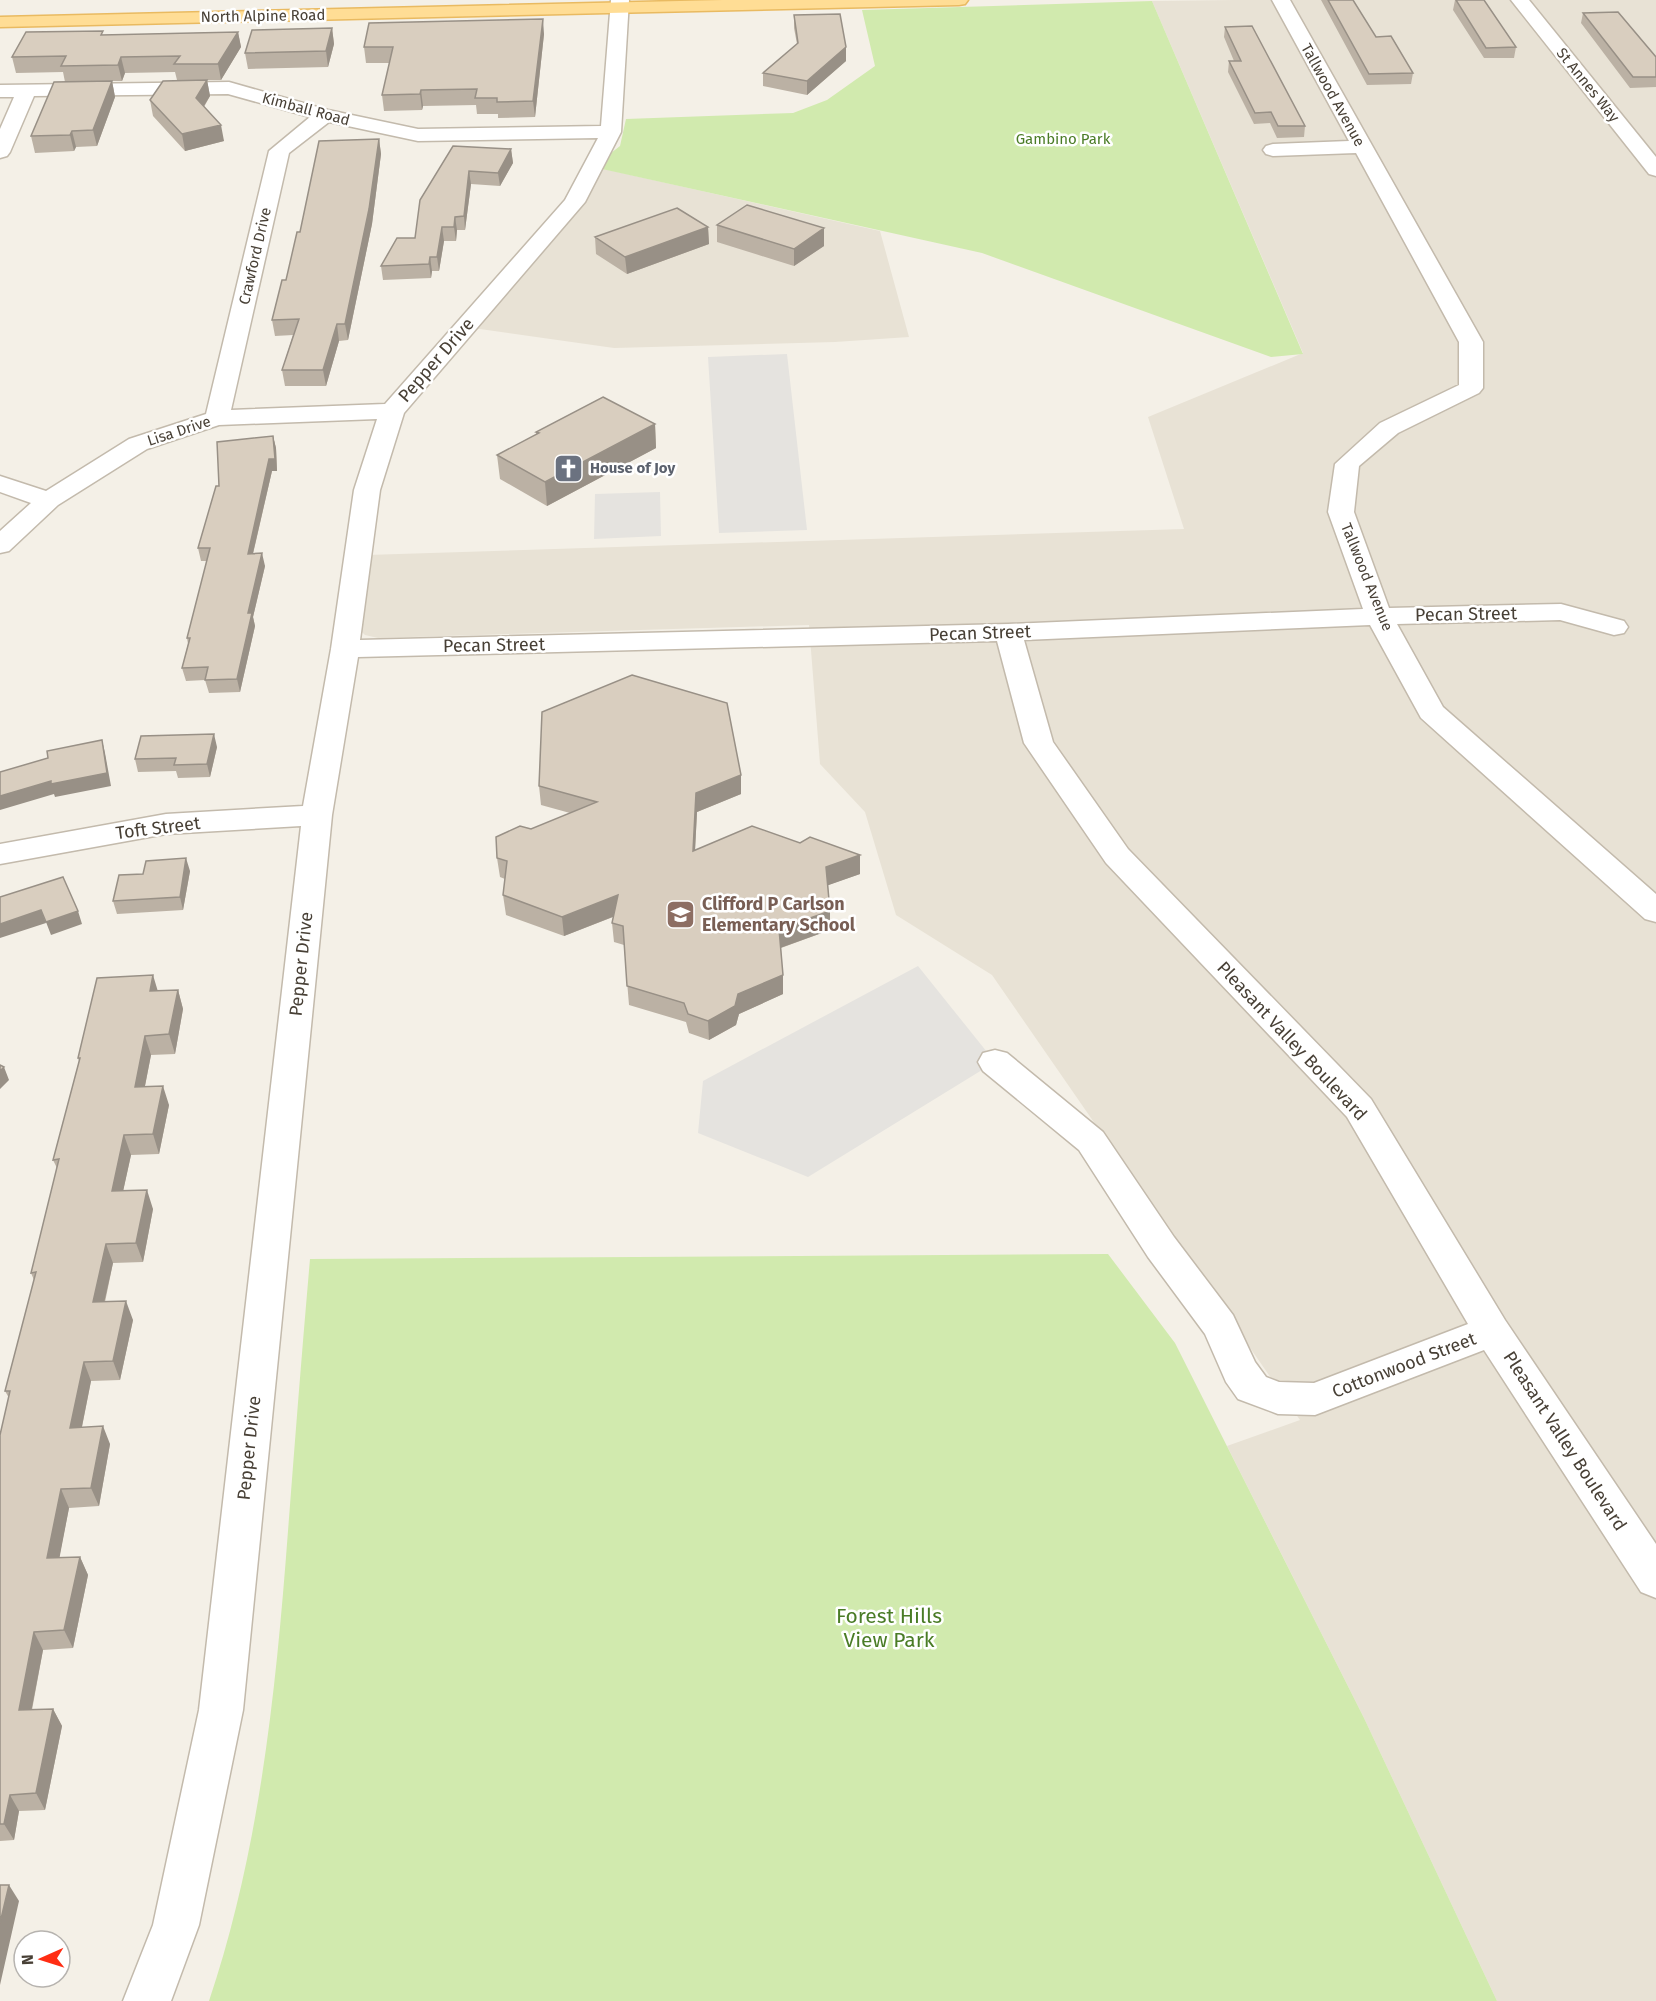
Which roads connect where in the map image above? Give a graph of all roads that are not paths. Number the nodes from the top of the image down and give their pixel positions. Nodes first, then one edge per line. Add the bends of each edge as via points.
1 (433, 0) edge
2 (959, 0) edge
3 (1281, 0) edge
4 (1520, 0) edge
5 (619, 4) edge
6 (0, 10) edge
7 (0, 22) edge
8 (27, 90) junction
9 (0, 91) edge
10 (325, 116) junction
11 (611, 132) junction
12 (1361, 147) junction
13 (1273, 150) dead end
14 (0, 152) edge
15 (1656, 170) edge
16 (392, 411) junction
17 (217, 418) junction
18 (0, 484) edge
19 (49, 500) junction
20 (0, 545) edge
21 (1379, 616) junction
22 (1614, 627) dead end
23 (1008, 632) junction
24 (345, 649) junction
25 (317, 814) junction
26 (0, 854) edge
27 (1656, 911) edge
28 (995, 1062) dead end
29 (1492, 1331) junction
30 (1656, 1579) edge
31 (147, 2001) edge

1 - 6 main road, North Alpine Road
2 - 5 main road, North Alpine Road
3 - 12 street, Tallwood Avenue
4 - 15 street, St Annes Way
5 - 7 main road, North Alpine Road
5 - 11 street, Pepper Drive
8 - 9 street, Kimball Road
8 - 10 street, Kimball Road via 230,88
8 - 14 street
10 - 11 street, Kimball Road via 418,135
10 - 17 street, Crawford Drive via 279,151
11 - 16 street, Pepper Drive via 574,202
12 - 13 street
12 - 21 street, Tallwood Avenue via 1471,342 1471,388 1389,428 1347,464 1341,512
16 - 17 street, Lisa Drive
16 - 24 street, Pepper Drive via 366,490
17 - 19 street, Lisa Drive via 138,444
18 - 19 street
19 - 20 street, Lisa Drive
21 - 22 street, Pecan Street via 1561,612
21 - 23 street, Pecan Street
21 - 27 street, Tallwood Avenue via 1431,712
23 - 24 street, Pecan Street
23 - 29 street, Pleasant Valley Boulevard via 1039,743 1110,847 1359,1108
24 - 25 street, Pepper Drive
25 - 26 street, Toft Street via 166,824
25 - 31 street, Pepper Drive via 221,1710 176,1925
28 - 29 street, Cottonwood Street via 1091,1141 1161,1247 1220,1326 1252,1388 1278,1398 1315,1399
29 - 30 street, Pleasant Valley Boulevard

